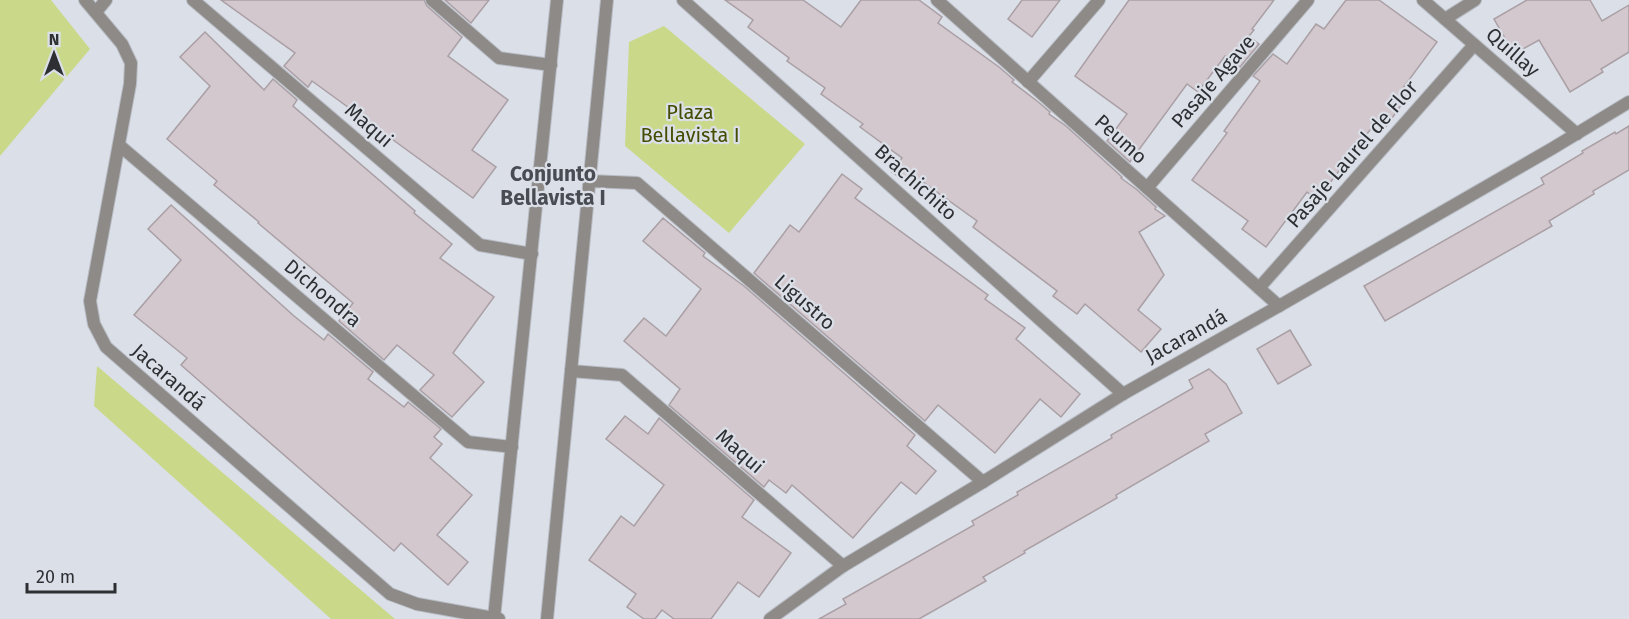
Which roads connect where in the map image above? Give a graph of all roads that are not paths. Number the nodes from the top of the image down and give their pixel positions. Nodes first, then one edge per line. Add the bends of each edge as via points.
1 (85, 0) edge
2 (106, 0) edge
3 (194, 0) edge
4 (432, 0) edge
5 (557, 0) edge
6 (607, 0) edge
7 (683, 0) edge
8 (937, 0) edge
9 (1099, 0) edge
10 (1308, 0) edge
11 (1423, 0) edge
12 (1474, 0) edge
13 (96, 12) junction
14 (1445, 19) junction
15 (1474, 45) junction
16 (551, 65) junction
17 (1028, 82) junction
18 (1629, 102) edge
19 (1577, 134) junction
20 (119, 145) junction
21 (589, 181) junction
22 (1147, 188) junction
23 (532, 254) junction
24 (1259, 288) junction
25 (1279, 306) junction
26 (571, 371) junction
27 (1123, 394) junction
28 (512, 447) junction
29 (983, 482) junction
30 (843, 566) junction
31 (497, 619) edge
32 (547, 619) edge
33 (770, 619) edge

1 - 13 street, Jacarandá
2 - 13 street
3 - 23 street, Maqui via 480,245
4 - 16 street via 499,58
5 - 16 street
6 - 21 street
7 - 27 street, Brachichito
8 - 17 street, Peumo
9 - 17 street
10 - 22 street, Pasaje Agave
11 - 14 street, Quillay
12 - 14 street
13 - 20 street, Jacarandá via 122,44 131,63
14 - 15 street, Quillay
15 - 19 street, Quillay
15 - 24 street, Pasaje Laurel de Flor
16 - 23 street
17 - 22 street, Peumo
18 - 19 street, Jacarandá
19 - 25 street, Jacarandá
20 - 28 street, Dichondra via 468,442
20 - 31 street, Jacarandá via 90,301 94,324 105,347 390,594 417,604
21 - 26 street
21 - 29 street, Ligustro via 637,183
22 - 24 street, Peumo
23 - 28 street
24 - 25 street, Peumo
25 - 27 street, Jacarandá
26 - 30 street, Maqui via 622,375
26 - 32 street
27 - 29 street, Jacarandá
28 - 31 street
29 - 30 street, Jacarandá
30 - 33 street, Jacarandá

